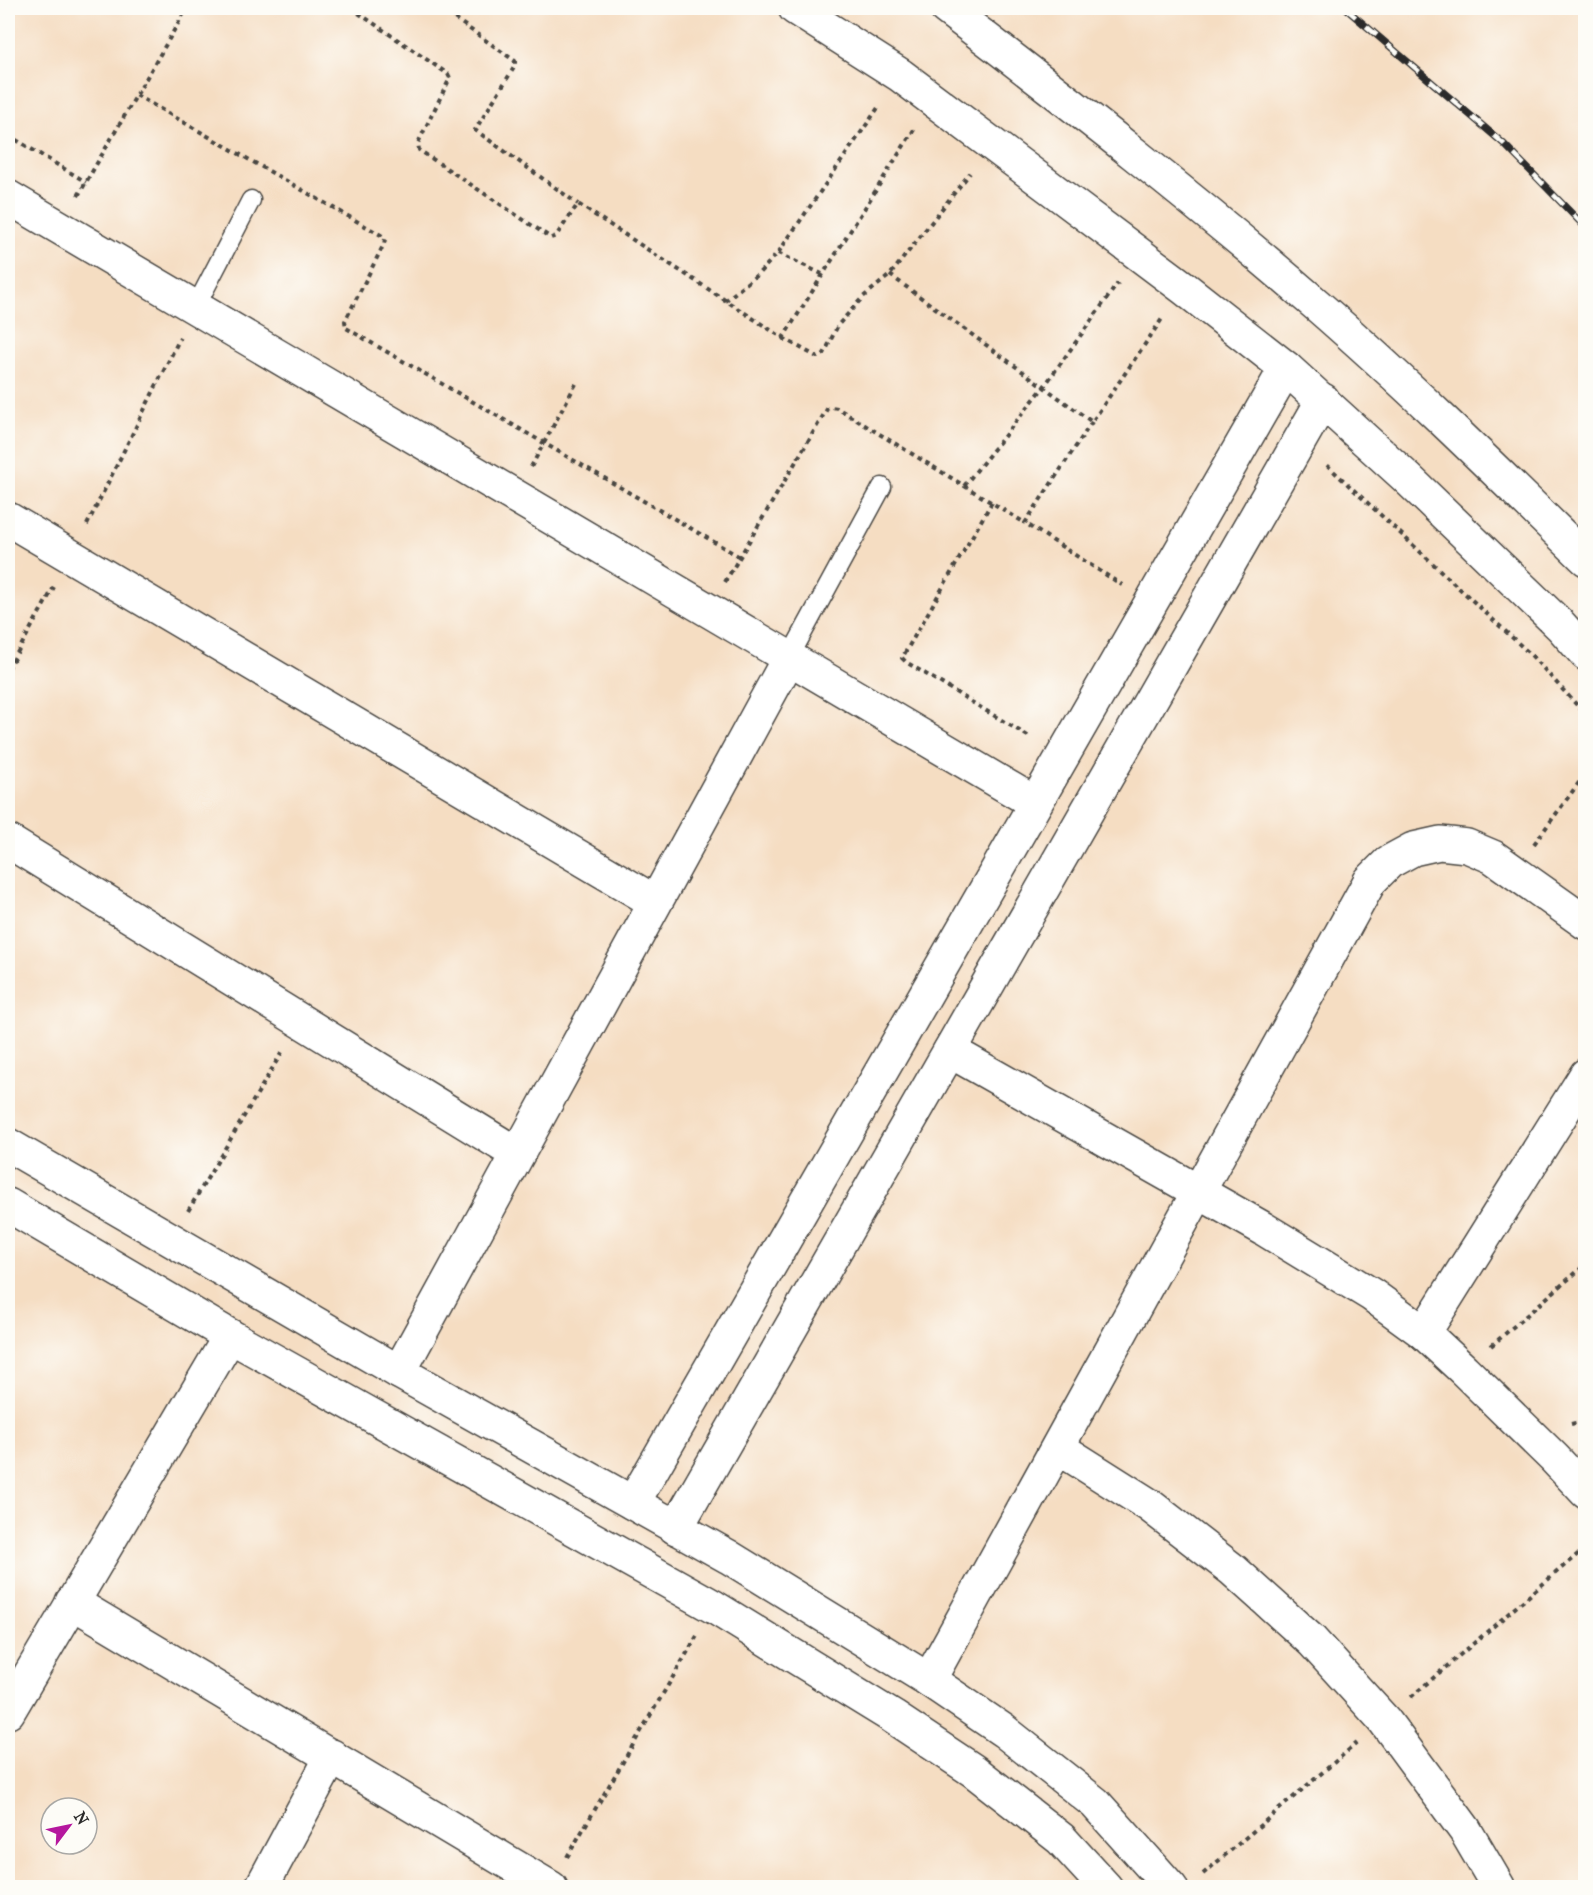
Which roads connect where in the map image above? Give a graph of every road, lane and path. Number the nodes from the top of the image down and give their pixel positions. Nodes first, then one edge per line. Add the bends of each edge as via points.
1 (187, 8) edge
2 (351, 8) edge
3 (440, 8) edge
4 (795, 8) edge
5 (946, 8) edge
6 (900, 75) junction
7 (136, 95) junction
8 (933, 100) junction
9 (8, 135) edge
10 (992, 144) junction
11 (86, 182) junction
12 (8, 197) edge
13 (251, 200) dead end
14 (578, 204) junction
15 (59, 228) junction
16 (778, 254) junction
17 (1139, 254) junction
18 (822, 274) junction
19 (890, 275) junction
20 (1184, 288) junction
21 (725, 301) junction
22 (195, 308) junction
23 (783, 338) junction
24 (1286, 368) junction
25 (577, 382) dead end
26 (1043, 388) junction
27 (1323, 400) junction
28 (1092, 422) junction
29 (1300, 440) junction
30 (543, 444) junction
31 (964, 486) junction
32 (882, 487) dead end
33 (516, 496) junction
34 (992, 502) junction
35 (8, 519) edge
36 (1025, 523) junction
37 (71, 557) junction
38 (740, 557) junction
39 (1586, 559) edge
40 (1150, 603) junction
41 (709, 611) junction
42 (1586, 654) edge
43 (789, 658) junction
44 (8, 669) edge
45 (1586, 716) edge
46 (1062, 756) junction
47 (1586, 773) edge
48 (1035, 802) junction
49 (8, 841) edge
50 (1514, 872) junction
51 (655, 902) junction
52 (1586, 923) edge
53 (300, 1021) junction
54 (950, 1051) junction
55 (1586, 1075) edge
56 (8, 1145) edge
57 (517, 1155) junction
58 (1199, 1193) junction
59 (8, 1205) edge
60 (171, 1240) junction
61 (1586, 1264) edge
62 (1424, 1334) junction
63 (230, 1336) junction
64 (1491, 1347) dead end
65 (399, 1372) junction
66 (1586, 1416) edge
67 (1567, 1423) dead end
68 (1059, 1448) junction
69 (1586, 1492) edge
70 (633, 1503) junction
71 (676, 1528) junction
72 (786, 1593) junction
73 (72, 1602) junction
74 (714, 1607) junction
75 (762, 1636) junction
76 (929, 1680) junction
77 (8, 1712) edge
78 (332, 1756) junction
79 (261, 1887) edge
80 (550, 1887) edge
81 (1106, 1887) edge
82 (1171, 1887) edge
83 (1499, 1887) edge

1 - 7 path
2 - 14 path via 450,78 418,143 419,150 551,238
3 - 14 path via 515,61 475,130
4 - 6 street
5 - 39 street via 1117,139 1318,306 1448,424
6 - 8 street
6 - 16 path
7 - 11 path
7 - 30 path via 381,235 384,244 345,321 346,328
8 - 10 street
8 - 18 path
9 - 11 path
10 - 17 street
10 - 19 path
11 - 15 path
12 - 15 street
13 - 22 lane
14 - 21 path
15 - 22 street
16 - 18 path
16 - 21 path
17 - 20 street
17 - 26 path
18 - 23 path
19 - 23 path via 838,325 820,357
19 - 26 path
20 - 24 street
20 - 28 path
21 - 23 path
22 - 33 street
22 - 37 path
24 - 27 street
24 - 40 street
25 - 30 path
26 - 28 path
26 - 31 path
27 - 29 street
27 - 42 street via 1544,609
28 - 36 path
29 - 45 path via 1531,655
29 - 54 street
30 - 33 path
30 - 38 path
31 - 34 path
31 - 38 path via 832,407 827,409
32 - 43 lane
33 - 41 street
34 - 36 path
34 - 46 path via 902,657
35 - 37 street
36 - 40 path
37 - 44 path
37 - 51 street
38 - 41 path
40 - 46 street
41 - 43 street
43 - 48 street
43 - 51 street
46 - 48 street
47 - 50 path
48 - 70 street
49 - 53 street
50 - 52 street
50 - 58 street via 1467,846 1440,843 1413,849 1389,861 1370,881
51 - 57 street
53 - 57 street
53 - 60 path
54 - 58 street
54 - 71 street
55 - 62 street
56 - 60 street
57 - 65 street
58 - 62 street via 1372,1294
58 - 68 street
59 - 63 street
60 - 65 street
61 - 64 path
62 - 69 street
63 - 73 street
63 - 74 street
65 - 70 street
66 - 67 path via 1576,1424
68 - 76 street
68 - 83 street via 1149,1505 1233,1570 1312,1641 1384,1720 1465,1830
70 - 71 street
71 - 72 street
72 - 75 street
72 - 76 street
73 - 77 street
73 - 78 street
74 - 75 street
74 - 80 path
75 - 81 street via 974,1771 1061,1839
76 - 82 street via 1004,1731 1095,1803
78 - 79 street
78 - 80 street

